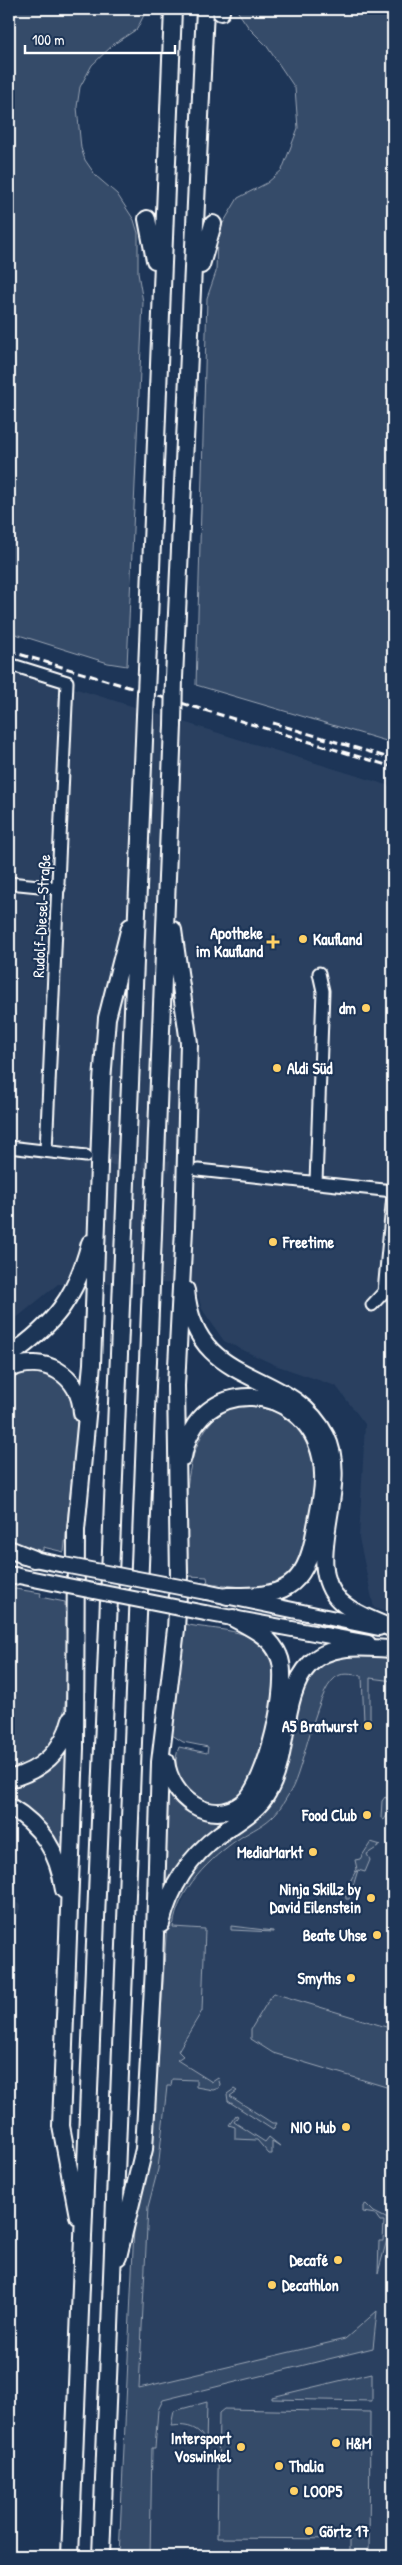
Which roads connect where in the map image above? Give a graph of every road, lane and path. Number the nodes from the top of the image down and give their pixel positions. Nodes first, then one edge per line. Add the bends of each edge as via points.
1 (173, 9) edge
2 (205, 9) edge
3 (147, 218) dead end
4 (213, 224) dead end
5 (193, 293) junction
6 (161, 312) junction
7 (9, 664) edge
8 (168, 882) junction
9 (9, 883) edge
10 (60, 888) junction
11 (138, 898) junction
12 (319, 973) dead end
13 (9, 1147) edge
14 (46, 1151) junction
15 (86, 1156) tunnel mouth
16 (198, 1170) tunnel mouth
17 (316, 1182) junction
18 (98, 1189) junction
19 (393, 1191) edge
20 (393, 1196) edge
21 (184, 1229) junction
22 (372, 1305) dead end
23 (9, 1356) edge
24 (9, 1369) edge
25 (82, 1464) junction
26 (177, 1494) junction
27 (9, 1548) edge
28 (9, 1554) edge
29 (34, 1559) junction
30 (11, 1575) edge
31 (228, 1596) junction
32 (233, 1618) junction
33 (393, 1630) edge
34 (393, 1648) edge
35 (75, 1700) junction
36 (167, 1710) junction
37 (9, 1779) edge
38 (9, 1806) edge
39 (69, 1930) junction
40 (154, 1968) junction
41 (83, 2241) junction
42 (111, 2281) junction
43 (70, 2556) edge
44 (101, 2556) edge

1 - 6 highway
2 - 5 highway
3 - 6 highway
4 - 5 highway
5 - 8 highway, bridge via 174,678
6 - 11 highway, bridge
7 - 10 street, Rudolf-Diesel-Straße via 67,682
8 - 21 highway via 189,1043
8 - 42 highway
9 - 10 street
10 - 14 street, Rudolf-Diesel-Straße
11 - 18 highway via 107,1018
11 - 41 highway
12 - 17 street via 323,991
13 - 14 street
14 - 15 street
16 - 17 street
17 - 19 street
18 - 23 highway via 90,1243 73,1292 53,1321
18 - 25 highway via 92,1364
20 - 22 street via 384,1292
21 - 26 highway via 176,1386
21 - 33 highway via 188,1305 205,1342 230,1366 297,1401 319,1423 327,1437 333,1457 334,1484 324,1569 333,1593 355,1612
24 - 25 highway via 21,1364 42,1364 59,1371 72,1382 82,1406
25 - 35 highway via 76,1530
26 - 31 highway via 184,1446 193,1426 206,1411 229,1398 253,1397 282,1405 300,1419 316,1442 323,1468 322,1488 308,1562 291,1585 277,1593
26 - 36 highway via 178,1599
27 - 29 highway
28 - 29 main road
29 - 31 main road, bridge
30 - 32 main road, bridge
31 - 33 main road
32 - 34 main road
32 - 36 highway via 269,1640 279,1655 283,1676 265,1771 243,1804 225,1811 206,1811 188,1803 177,1792 169,1779 166,1762
34 - 40 highway via 331,1651 316,1658 303,1672 269,1791 256,1807 207,1845 181,1876 165,1910
35 - 37 highway via 65,1736 46,1763 27,1774
35 - 39 highway
36 - 40 highway via 160,1762
38 - 39 highway via 28,1818 53,1850 62,1877
39 - 41 highway via 61,2126
40 - 42 highway via 144,2149 130,2216
41 - 43 highway
42 - 44 highway

